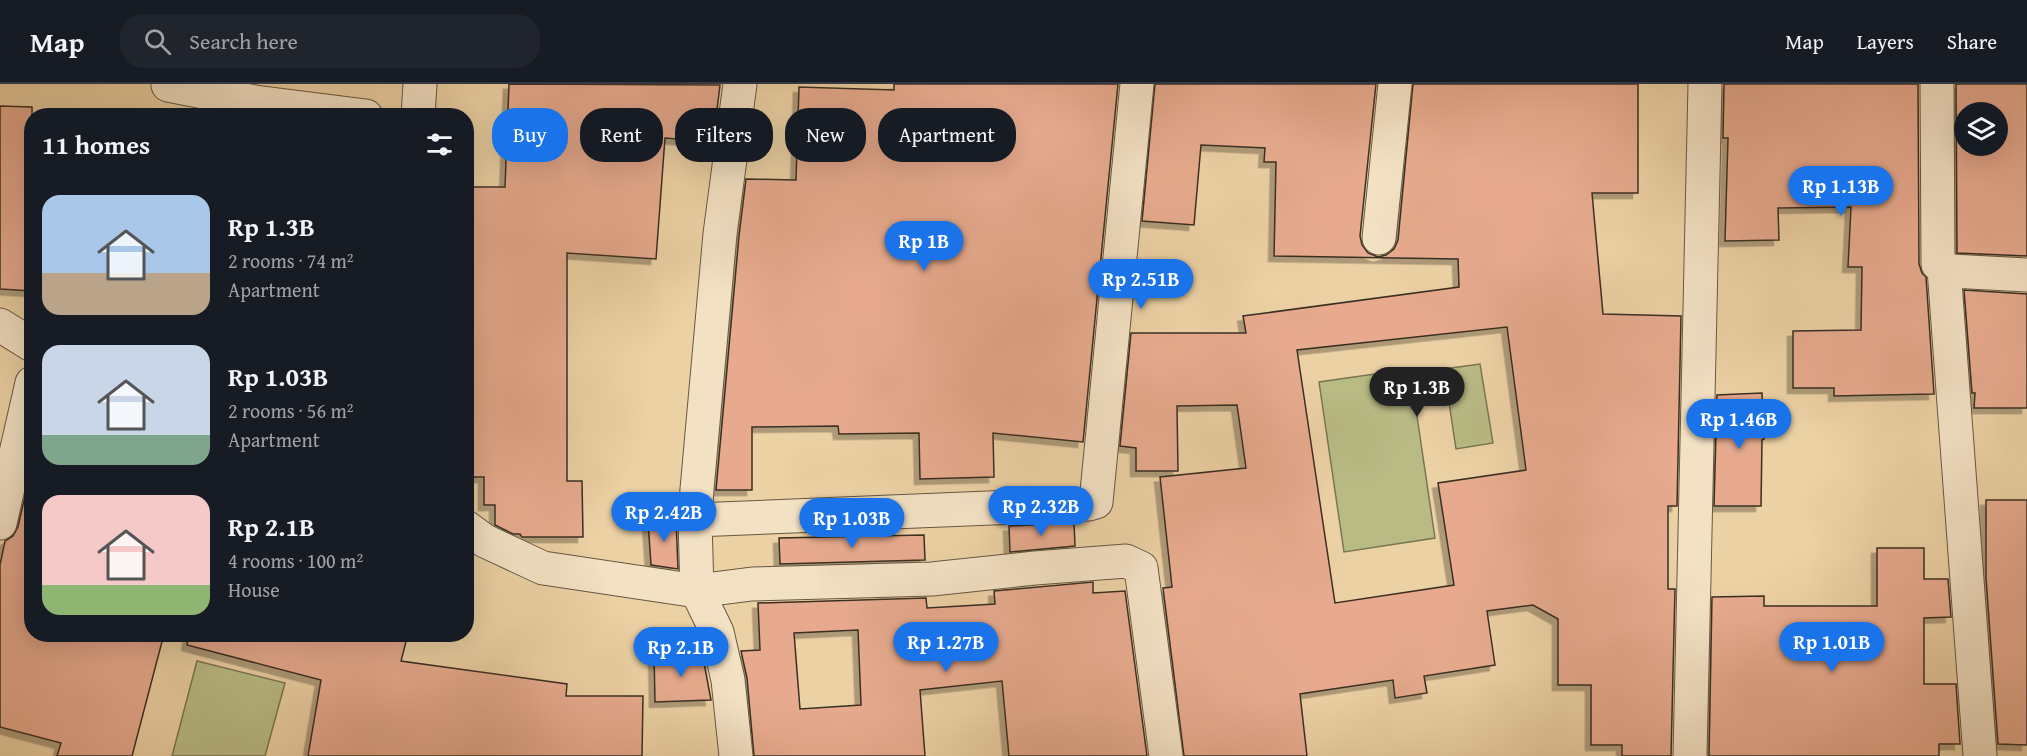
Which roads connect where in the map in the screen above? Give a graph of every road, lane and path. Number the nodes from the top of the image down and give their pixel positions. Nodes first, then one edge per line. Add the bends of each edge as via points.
1 (420, 84) edge
2 (740, 84) edge
3 (1137, 84) edge
4 (1395, 84) edge
5 (1705, 84) edge
6 (1936, 84) edge
7 (168, 85) edge
8 (256, 93) edge
9 (328, 108) edge
10 (418, 108) edge
11 (1379, 238) dead end
12 (1944, 269) junction
13 (2027, 275) edge
14 (0, 325) edge
15 (24, 340) edge
16 (24, 418) edge
17 (695, 520) junction
18 (0, 523) edge
19 (474, 533) edge
20 (697, 591) junction
21 (736, 756) edge
22 (1166, 756) edge
23 (1690, 756) edge
24 (1980, 756) edge

1 - 10 street
2 - 17 street via 720,234
3 - 17 street via 1096,502
4 - 11 street
5 - 23 street
6 - 12 street via 1938,264
7 - 8 street
8 - 9 street
12 - 13 street
12 - 24 street
14 - 15 street
16 - 18 street
17 - 20 street
19 - 20 street via 543,568
20 - 21 street via 717,632 728,680
20 - 22 street via 752,584 932,579 1126,561 1141,568

